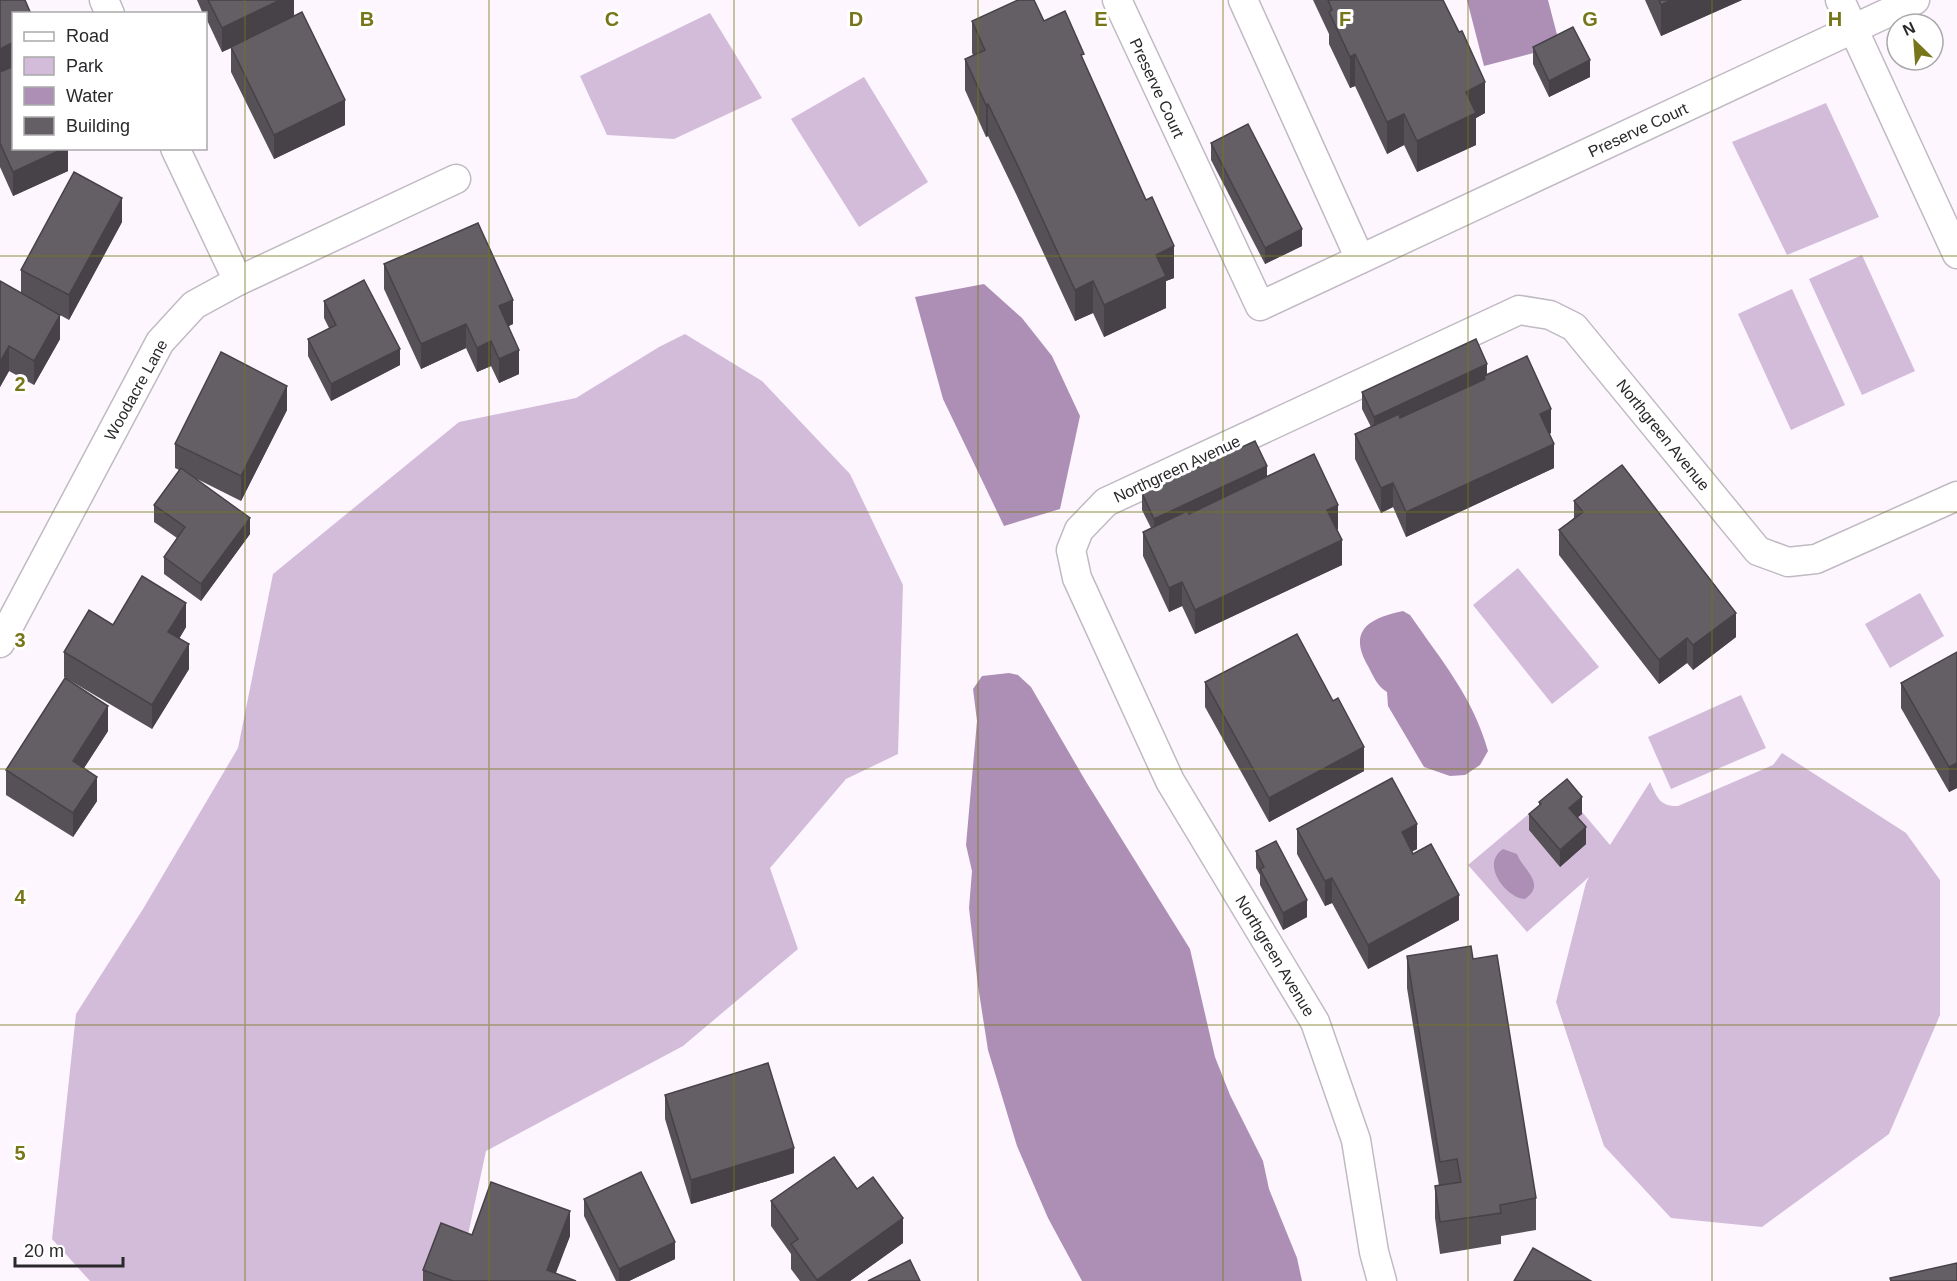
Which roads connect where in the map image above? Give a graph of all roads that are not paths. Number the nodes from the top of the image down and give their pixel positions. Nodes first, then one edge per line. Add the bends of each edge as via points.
1 (1117, 0) edge
2 (1243, 0) edge
3 (1840, 0) edge
4 (1916, 0) edge
5 (1854, 29) junction
6 (176, 150) edge
7 (456, 179) dead end
8 (1957, 254) edge
9 (1360, 259) junction
10 (238, 281) junction
11 (1957, 496) edge
12 (0, 643) edge
13 (1382, 1281) edge

1 - 9 street, Preserve Court via 1260,306
2 - 9 street
3 - 5 street
4 - 5 street, Preserve Court
5 - 8 street
5 - 9 street, Preserve Court
6 - 10 street
7 - 10 street, Woodacre Lane
10 - 12 street, Woodacre Lane via 194,305 160,342
11 - 13 street, Northgreen Avenue via 1816,559 1788,562 1758,551 1574,327 1550,315 1519,310 1106,502 1079,530 1071,550 1077,578 1170,782 1315,1022 1356,1140

